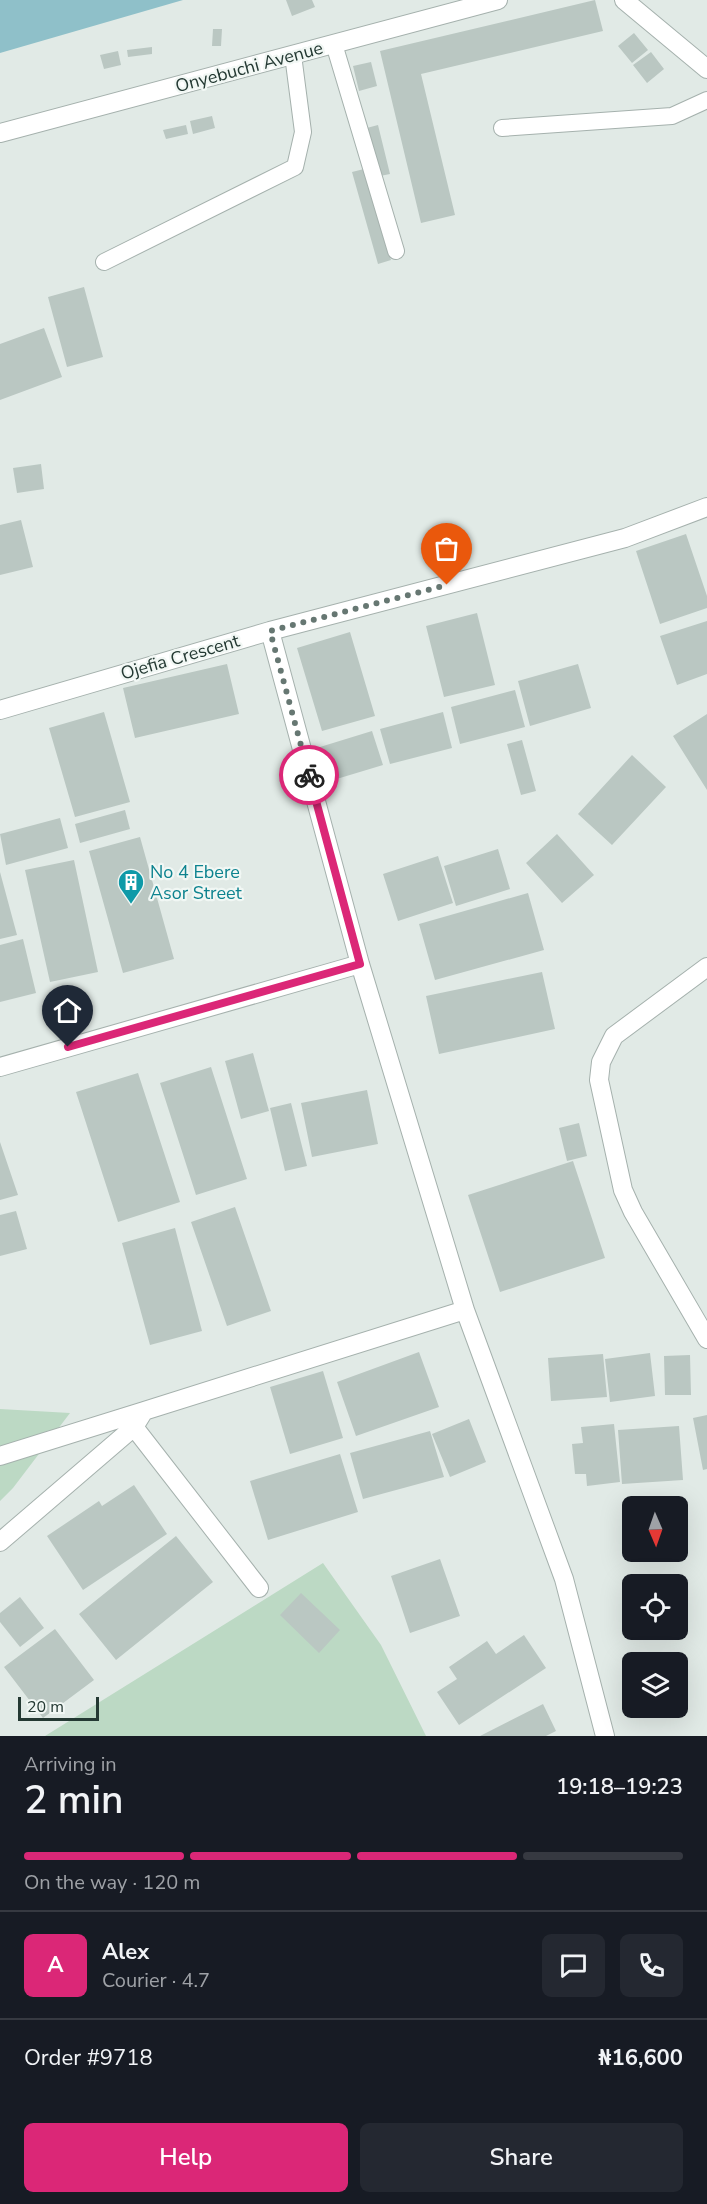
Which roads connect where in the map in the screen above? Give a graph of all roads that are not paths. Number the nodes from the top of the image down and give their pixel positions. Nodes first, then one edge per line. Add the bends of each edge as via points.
1 (498, 0) edge
2 (624, 0) edge
3 (334, 44) junction
4 (293, 55) junction
5 (707, 69) edge
6 (707, 100) edge
7 (502, 128) dead end
8 (0, 133) edge
9 (396, 251) dead end
10 (104, 262) dead end
11 (707, 507) edge
12 (270, 631) junction
13 (0, 710) edge
14 (360, 964) junction
15 (707, 967) edge
16 (0, 1067) edge
17 (465, 1310) junction
18 (707, 1339) edge
19 (144, 1411) junction
20 (134, 1427) junction
21 (0, 1456) edge
22 (0, 1542) edge
23 (259, 1588) dead end
24 (605, 1736) edge

1 - 3 street, Onyebuchi Avenue
2 - 5 street
3 - 4 street, Onyebuchi Avenue
3 - 9 lane
4 - 8 street, Onyebuchi Avenue
4 - 10 lane via 303,132 295,167
6 - 7 lane via 672,116
11 - 12 street, Ojefia Crescent via 625,538
12 - 13 street, Ojefia Crescent
12 - 14 street
14 - 16 street
14 - 17 street
15 - 18 street via 615,1036 601,1062 599,1080 623,1190
17 - 19 street
17 - 24 street via 564,1579
19 - 20 street
19 - 21 street
20 - 22 street
20 - 23 street

